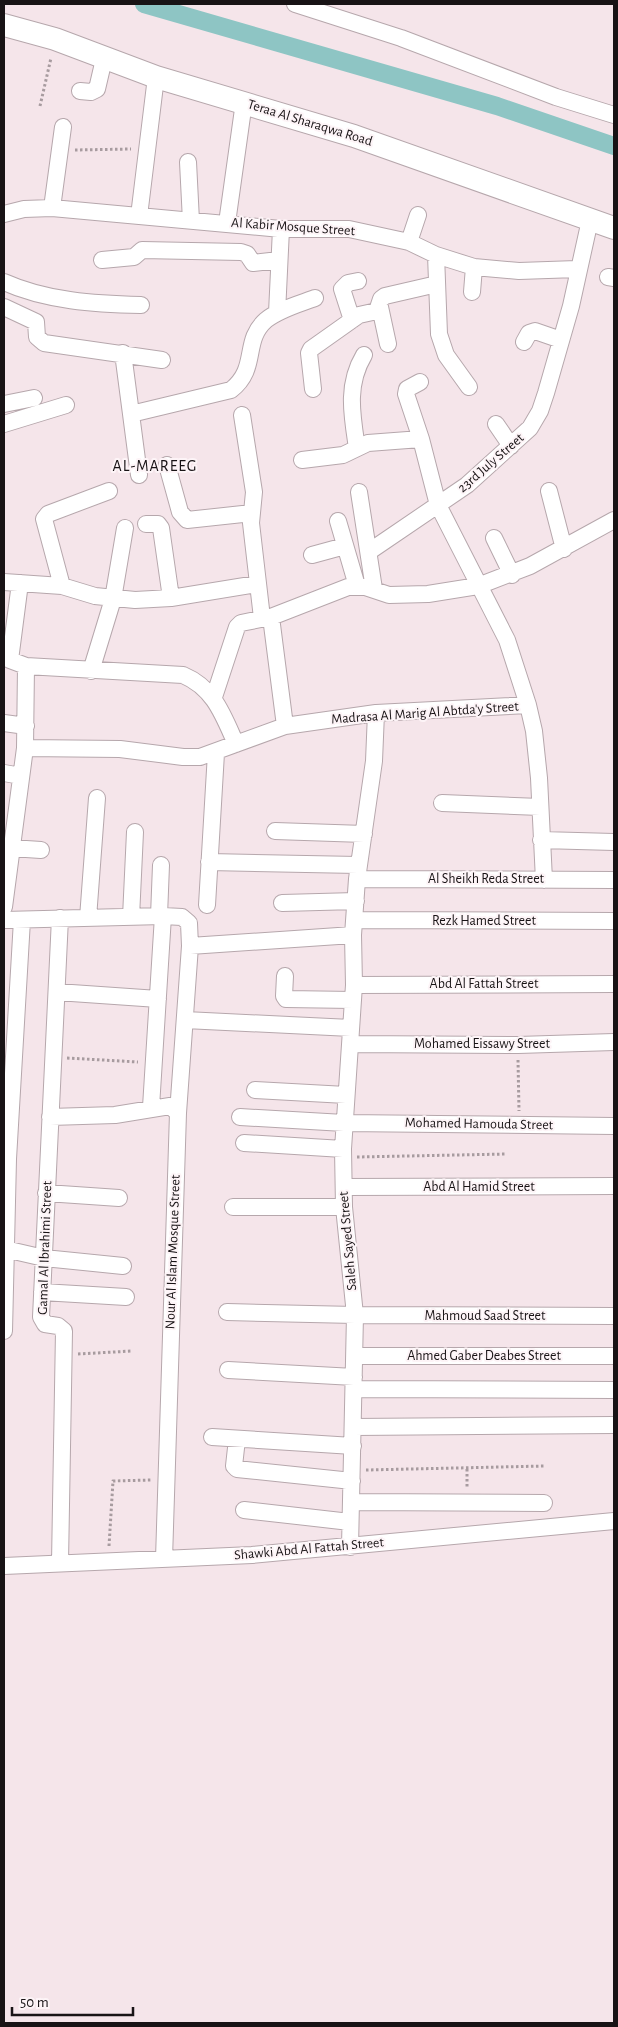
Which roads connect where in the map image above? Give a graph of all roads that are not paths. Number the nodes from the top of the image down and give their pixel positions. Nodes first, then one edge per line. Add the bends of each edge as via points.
1 (295, 4) edge
2 (4, 24) edge
3 (104, 59) junction
4 (156, 76) junction
5 (80, 91) dead end
6 (244, 102) junction
7 (614, 115) edge
8 (63, 127) dead end
9 (188, 162) dead end
10 (52, 208) junction
11 (4, 214) edge
12 (139, 216) junction
13 (418, 216) dead end
14 (590, 220) junction
15 (191, 221) junction
16 (227, 223) junction
17 (614, 228) edge
18 (280, 229) junction
19 (409, 242) junction
20 (436, 255) junction
21 (102, 260) dead end
22 (280, 260) junction
23 (474, 267) junction
24 (577, 269) junction
25 (358, 281) dead end
26 (4, 283) edge
27 (437, 284) junction
28 (472, 292) dead end
29 (315, 298) dead end
30 (141, 305) dead end
31 (4, 307) edge
32 (380, 307) junction
33 (278, 313) junction
34 (352, 320) junction
35 (561, 340) junction
36 (524, 342) dead end
37 (388, 344) dead end
38 (123, 353) junction
39 (364, 355) dead end
40 (162, 360) dead end
41 (420, 382) dead end
42 (469, 387) dead end
43 (313, 388) dead end
44 (34, 398) dead end
45 (4, 404) edge
46 (66, 405) dead end
47 (131, 414) junction
48 (242, 415) dead end
49 (4, 424) edge
50 (496, 424) dead end
51 (421, 439) junction
52 (511, 446) junction
53 (357, 448) junction
54 (302, 460) dead end
55 (167, 465) dead end
56 (139, 475) dead end
57 (549, 491) dead end
58 (109, 492) dead end
59 (359, 492) dead end
60 (438, 505) junction
61 (252, 513) junction
62 (614, 520) edge
63 (338, 521) dead end
64 (146, 524) dead end
65 (125, 528) dead end
66 (494, 538) dead end
67 (346, 546) junction
68 (564, 548) junction
69 (370, 551) junction
70 (312, 554) dead end
71 (512, 575) junction
72 (4, 582) edge
73 (20, 584) junction
74 (257, 584) junction
75 (62, 586) junction
76 (357, 586) junction
77 (478, 586) junction
78 (374, 590) junction
79 (171, 598) junction
80 (113, 599) junction
81 (266, 618) junction
82 (7, 658) edge
83 (26, 666) junction
84 (91, 671) junction
85 (214, 697) junction
86 (528, 705) junction
87 (376, 713) junction
88 (4, 723) edge
89 (26, 726) junction
90 (285, 726) junction
91 (236, 744) junction
92 (25, 748) junction
93 (216, 753) junction
94 (4, 772) edge
95 (21, 776) junction
96 (97, 798) dead end
97 (442, 803) dead end
98 (540, 808) junction
99 (274, 831) dead end
100 (135, 832) dead end
101 (364, 834) junction
102 (9, 839) edge
103 (542, 840) junction
104 (614, 842) edge
105 (41, 850) dead end
106 (209, 862) junction
107 (161, 865) dead end
108 (358, 872) junction
109 (544, 880) junction
110 (614, 880) edge
111 (356, 901) junction
112 (282, 903) dead end
113 (207, 905) dead end
114 (4, 907) edge
115 (161, 916) junction
116 (131, 917) junction
117 (60, 918) junction
118 (88, 918) junction
119 (4, 920) edge
120 (22, 920) junction
121 (614, 921) edge
122 (354, 928) junction
123 (190, 946) junction
124 (285, 976) dead end
125 (614, 984) edge
126 (57, 992) junction
127 (353, 993) junction
128 (158, 999) junction
129 (185, 1020) junction
130 (350, 1036) junction
131 (614, 1042) edge
132 (255, 1090) dead end
133 (346, 1095) junction
134 (151, 1107) junction
135 (178, 1113) junction
136 (240, 1116) dead end
137 (50, 1117) junction
138 (344, 1123) junction
139 (614, 1126) edge
140 (244, 1143) dead end
141 (343, 1153) junction
142 (6, 1159) edge
143 (614, 1186) edge
144 (344, 1187) junction
145 (46, 1193) junction
146 (119, 1198) dead end
147 (233, 1207) dead end
148 (344, 1208) junction
149 (5, 1249) edge
150 (44, 1258) junction
151 (123, 1266) dead end
152 (42, 1292) junction
153 (126, 1297) dead end
154 (227, 1312) dead end
155 (355, 1315) junction
156 (614, 1316) edge
157 (4, 1331) edge
158 (354, 1356) junction
159 (614, 1356) edge
160 (228, 1370) dead end
161 (354, 1383) junction
162 (614, 1390) edge
163 (614, 1425) edge
164 (354, 1427) junction
165 (212, 1437) dead end
166 (237, 1438) junction
167 (353, 1446) junction
168 (352, 1476) junction
169 (351, 1502) junction
170 (544, 1502) dead end
171 (244, 1510) dead end
172 (614, 1521) edge
173 (350, 1522) junction
174 (350, 1547) junction
175 (164, 1559) junction
176 (60, 1564) junction
177 (4, 1566) edge

1 - 7 street via 401,38 556,97
2 - 3 street, Teraa Al Sharaqwa Road via 55,39
3 - 4 street, Teraa Al Sharaqwa Road
3 - 5 street via 97,88 92,92
4 - 6 street, Teraa Al Sharaqwa Road
4 - 12 street
6 - 14 street, Teraa Al Sharaqwa Road via 354,136
6 - 16 street
8 - 10 street
9 - 15 street
10 - 11 street, Al Kabir Mosque Street
10 - 12 street, Al Kabir Mosque Street
12 - 15 street, Al Kabir Mosque Street
13 - 19 street
14 - 17 street, Teraa Al Sharaqwa Road
14 - 24 street, 23rd July Street
15 - 16 street, Al Kabir Mosque Street
16 - 18 street, Al Kabir Mosque Street
18 - 19 street, Al Kabir Mosque Street via 349,229
18 - 22 street
19 - 20 street, Al Kabir Mosque Street
20 - 23 street, Al Kabir Mosque Street
20 - 27 street
21 - 22 street via 134,257 142,250 242,252 253,262
22 - 33 street
23 - 24 street, Al Kabir Mosque Street via 519,271
23 - 28 street
24 - 35 street, 23rd July Street
25 - 34 street via 348,283 342,289
26 - 30 street via 65,300
27 - 32 street via 385,296
27 - 42 street via 441,345
29 - 33 street
31 - 38 street via 36,322 37,337 44,343
32 - 34 street
32 - 37 street
33 - 47 street via 256,332 247,372 231,390
34 - 43 street via 311,349
35 - 36 street via 535,331 529,333
35 - 52 street, 23rd July Street via 540,411 530,428
38 - 40 street
38 - 47 street
39 - 53 street via 351,390
41 - 51 street via 407,389 406,394
44 - 45 street
46 - 49 street
47 - 56 street
48 - 61 street via 254,492
50 - 52 street
51 - 53 street via 368,443
51 - 60 street
52 - 60 street, 23rd July Street via 467,485
53 - 54 street via 328,458
55 - 61 street via 180,512 188,520
57 - 68 street
58 - 75 street via 48,514 44,519
59 - 69 street
60 - 69 street, 23rd July Street
60 - 77 street
61 - 74 street
62 - 68 street
63 - 67 street
64 - 79 street via 153,523 161,528
65 - 80 street
66 - 71 street
67 - 70 street
67 - 76 street
68 - 71 street
69 - 78 street
71 - 77 street
72 - 73 street
73 - 75 street
73 - 82 street
74 - 79 street
74 - 81 street
75 - 80 street
76 - 78 street
76 - 81 street
77 - 78 street via 428,594 389,595
77 - 86 street via 507,640
79 - 80 street
80 - 84 street
81 - 85 street via 241,623 237,628
81 - 90 street
82 - 83 street
83 - 84 street
83 - 89 street
84 - 85 street via 183,675 195,680
85 - 91 street
86 - 87 street, Madrasa Al Marig Al Abtda'y Street
86 - 98 street via 534,731
87 - 90 street, Madrasa Al Marig Al Abtda'y Street
87 - 101 street, Saleh Sayed Street via 374,761
88 - 89 street
89 - 92 street
90 - 91 street, Madrasa Al Marig Al Abtda'y Street
91 - 93 street, Madrasa Al Marig Al Abtda'y Street
92 - 93 street, Madrasa Al Marig Al Abtda'y Street via 120,749 183,757
92 - 95 street
93 - 106 street
94 - 95 street
95 - 102 street
96 - 118 street
97 - 98 street
98 - 103 street
99 - 101 street
100 - 116 street
101 - 108 street, Saleh Sayed Street
102 - 105 street
102 - 114 street
103 - 104 street
103 - 109 street
106 - 108 street, Al Sheikh Reda Street
106 - 113 street
107 - 115 street
108 - 109 street, Al Sheikh Reda Street
108 - 111 street, Saleh Sayed Street
109 - 110 street, Al Sheikh Reda Street
111 - 112 street
111 - 122 street, Saleh Sayed Street
115 - 116 street
115 - 123 street, Nour Al Islam Mosque Street via 187,919
115 - 128 street
116 - 118 street
117 - 118 street
117 - 120 street
117 - 126 street, Gamal Al Ibrahimi Street
119 - 120 street
120 - 142 street
121 - 122 street, Rezk Hamed Street
122 - 123 street, Rezk Hamed Street
122 - 127 street, Saleh Sayed Street
123 - 129 street, Nour Al Islam Mosque Street
124 - 127 street, Abd Al Fattah Street via 286,999
125 - 127 street, Abd Al Fattah Street
126 - 128 street
126 - 137 street, Gamal Al Ibrahimi Street
127 - 130 street, Saleh Sayed Street
128 - 134 street
129 - 130 street, Mohamed Eissawy Street
129 - 135 street, Nour Al Islam Mosque Street
130 - 131 street, Mohamed Eissawy Street via 518,1045
130 - 133 street, Saleh Sayed Street
132 - 133 street
133 - 138 street, Saleh Sayed Street
134 - 135 street via 170,1106
134 - 137 street via 115,1115
135 - 175 street, Nour Al Islam Mosque Street
136 - 138 street, Mohamed Hamouda Street
137 - 145 street, Gamal Al Ibrahimi Street
138 - 139 street, Mohamed Hamouda Street
138 - 141 street, Saleh Sayed Street
140 - 141 street
141 - 144 street, Saleh Sayed Street
142 - 149 street
143 - 144 street, Abd Al Hamid Street
144 - 148 street, Saleh Sayed Street
145 - 146 street
145 - 150 street, Gamal Al Ibrahimi Street
147 - 148 street
148 - 155 street, Saleh Sayed Street
149 - 150 street
149 - 157 street
150 - 151 street
150 - 152 street, Gamal Al Ibrahimi Street
152 - 153 street
152 - 176 street, Gamal Al Ibrahimi Street via 41,1317 45,1324 62,1328 64,1354
154 - 155 street, Mahmoud Saad Street
155 - 156 street, Mahmoud Saad Street
155 - 158 street, Saleh Sayed Street
158 - 159 street, Ahmed Gaber Deabes Street
158 - 161 street, Saleh Sayed Street
160 - 161 street
161 - 162 street
161 - 164 street, Saleh Sayed Street
163 - 164 street
164 - 167 street, Saleh Sayed Street
165 - 166 street
166 - 167 street
166 - 168 street via 234,1466 237,1469
167 - 168 street, Saleh Sayed Street
168 - 169 street, Saleh Sayed Street
169 - 170 street
169 - 173 street, Saleh Sayed Street
171 - 173 street
172 - 174 street, Shawki Abd Al Fattah Street
173 - 174 street, Saleh Sayed Street
174 - 175 street, Shawki Abd Al Fattah Street
175 - 176 street, Shawki Abd Al Fattah Street
176 - 177 street, Shawki Abd Al Fattah Street

